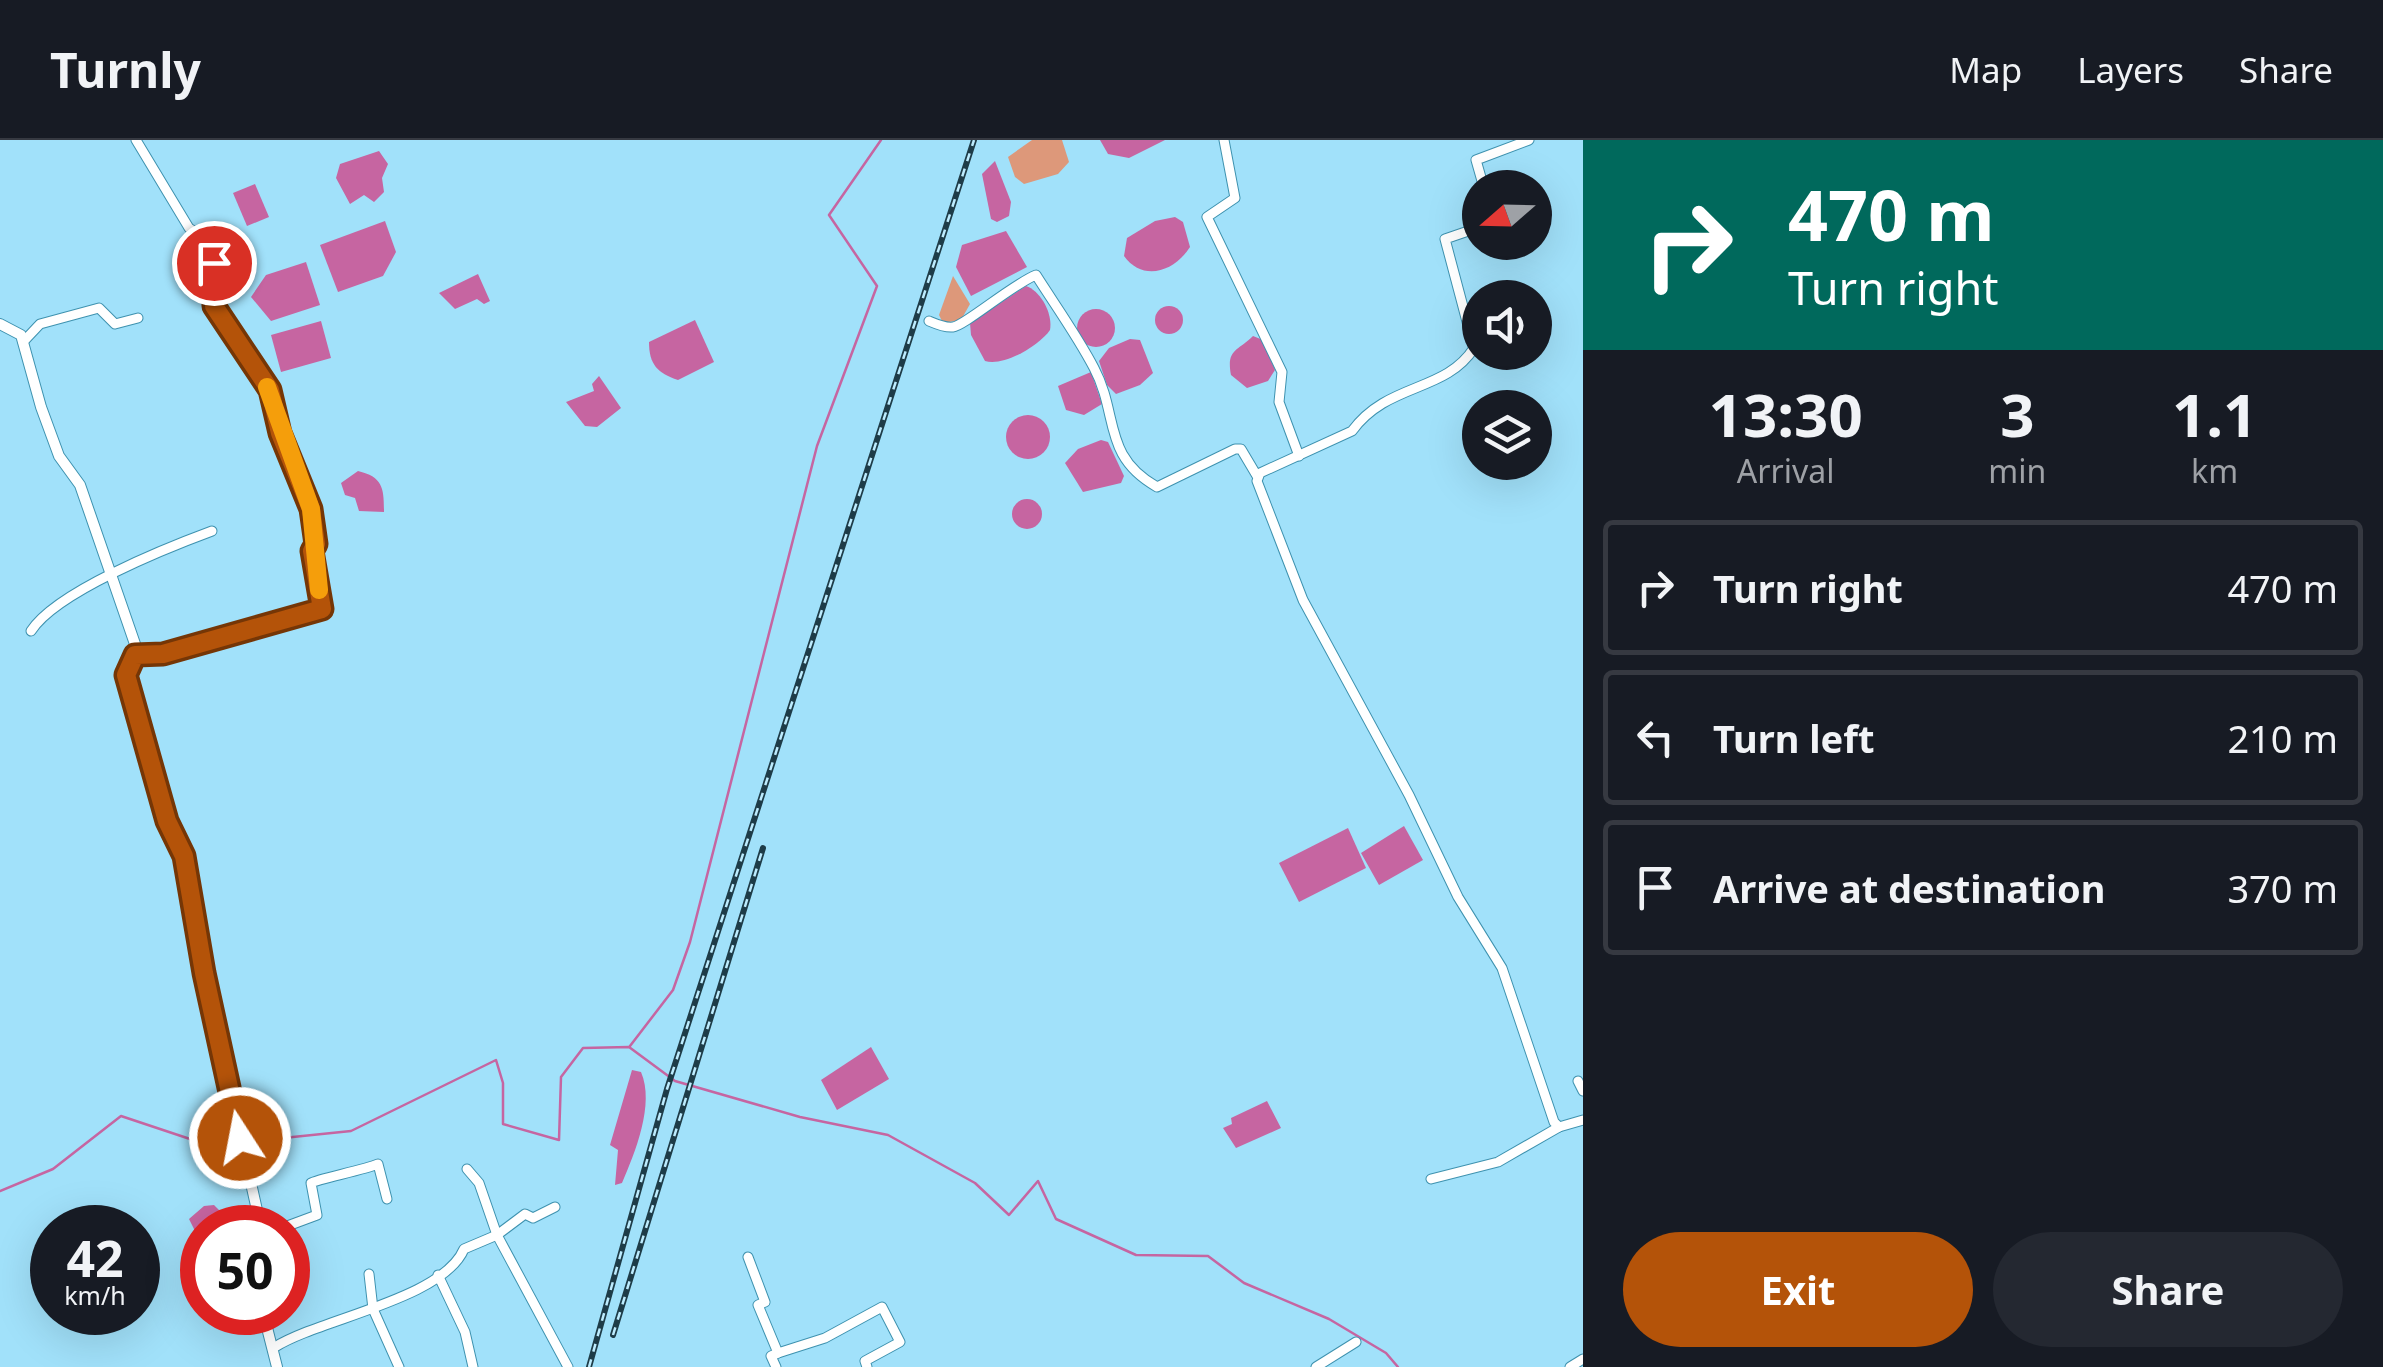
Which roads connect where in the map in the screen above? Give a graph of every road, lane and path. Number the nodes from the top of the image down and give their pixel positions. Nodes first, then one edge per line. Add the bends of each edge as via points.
1 (136, 140) edge
2 (1224, 140) edge
3 (1529, 140) edge
4 (1479, 170) edge
5 (1462, 233) edge
6 (138, 318) dead end
7 (929, 322) dead end
8 (0, 324) edge
9 (23, 342) junction
10 (1298, 456) junction
11 (1258, 476) junction
12 (212, 531) dead end
13 (112, 575) junction
14 (32, 631) dead end
15 (135, 655) junction
16 (1583, 1120) edge
17 (1559, 1127) junction
18 (466, 1168) dead end
19 (1431, 1179) dead end
20 (387, 1199) dead end
21 (256, 1205) edge
22 (555, 1207) dead end
23 (310, 1218) edge
24 (497, 1235) junction
25 (748, 1257) dead end
26 (369, 1274) dead end
27 (438, 1276) junction
28 (373, 1309) junction
29 (270, 1335) edge
30 (1356, 1342) dead end
31 (274, 1347) junction
32 (778, 1354) junction
33 (1583, 1359) edge
34 (277, 1367) edge
35 (399, 1367) edge
36 (473, 1367) edge
37 (568, 1367) edge
38 (776, 1367) edge
39 (867, 1367) edge
40 (1316, 1367) edge
41 (1570, 1367) edge

1 - 15 street via 189,228 202,235 214,263 214,306 270,390 311,509 322,609 163,654
2 - 10 street via 1236,198 1207,217 1282,372 1279,402
3 - 4 street via 1476,160
5 - 10 street via 1445,239 1474,348 1464,364 1390,395 1358,418 1352,431
6 - 9 street via 115,324 98,308 40,324
7 - 11 street via 964,324 988,301 1036,276 1093,366 1112,433 1135,474 1157,487 1235,449
8 - 9 main road
9 - 13 main road via 40,407 59,456 80,485
10 - 11 street
11 - 17 street via 1303,600 1502,968
12 - 13 street
13 - 14 street via 42,614
13 - 15 main road
15 - 21 main road via 126,682 167,821 184,856
16 - 17 street
17 - 19 street via 1498,1162
18 - 24 street via 480,1185
20 - 23 street via 378,1164 343,1177 318,1177 311,1183 318,1215
22 - 24 street via 533,1218 524,1214
24 - 27 street via 464,1249
24 - 37 street
25 - 32 street
26 - 28 street
27 - 28 street
27 - 36 street
28 - 31 street
28 - 35 street
29 - 31 main road
30 - 40 street
31 - 34 main road
32 - 38 street via 771,1356
32 - 39 street via 882,1307 900,1342 865,1361
33 - 41 street

